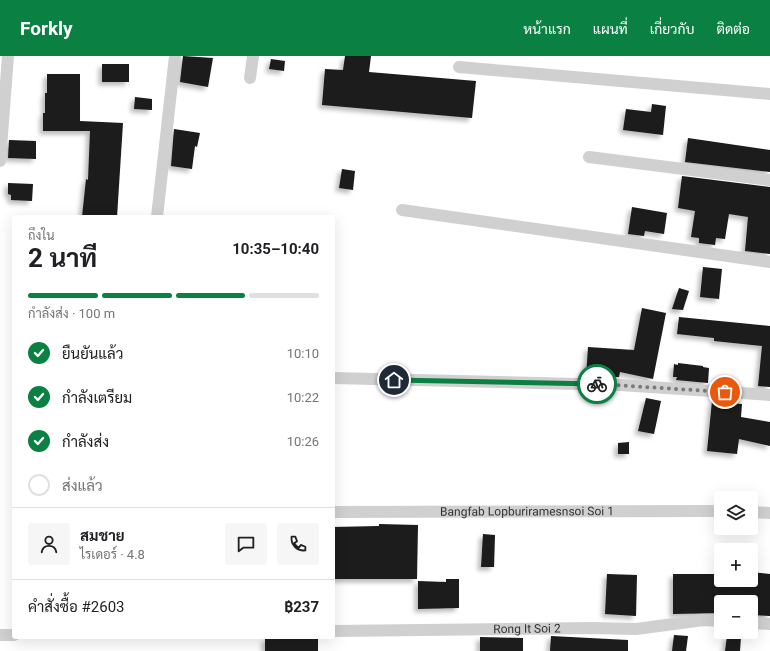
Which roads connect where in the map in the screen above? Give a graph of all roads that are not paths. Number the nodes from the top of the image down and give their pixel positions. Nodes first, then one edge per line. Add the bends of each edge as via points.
1 (8, 56) edge
2 (175, 56) edge
3 (254, 56) edge
4 (459, 67) dead end
5 (250, 78) dead end
6 (770, 94) edge
7 (589, 158) dead end
8 (0, 161) edge
9 (770, 180) edge
10 (402, 210) dead end
11 (157, 215) edge
12 (770, 262) edge
13 (335, 378) edge
14 (770, 395) edge
15 (714, 511) edge
16 (335, 512) edge
17 (758, 512) edge
18 (770, 513) edge
19 (714, 621) edge
20 (758, 623) edge
21 (770, 624) edge
22 (335, 631) edge
23 (0, 635) edge
24 (12, 635) edge

1 - 8 street
2 - 11 street
3 - 5 street
4 - 6 street
7 - 9 street
10 - 12 street
13 - 14 street via 620,385
15 - 16 street, Bangfab Lopburiramesnsoi Soi 1
17 - 18 street
19 - 22 street, Rong It Soi 2 via 636,629
20 - 21 street
23 - 24 street

